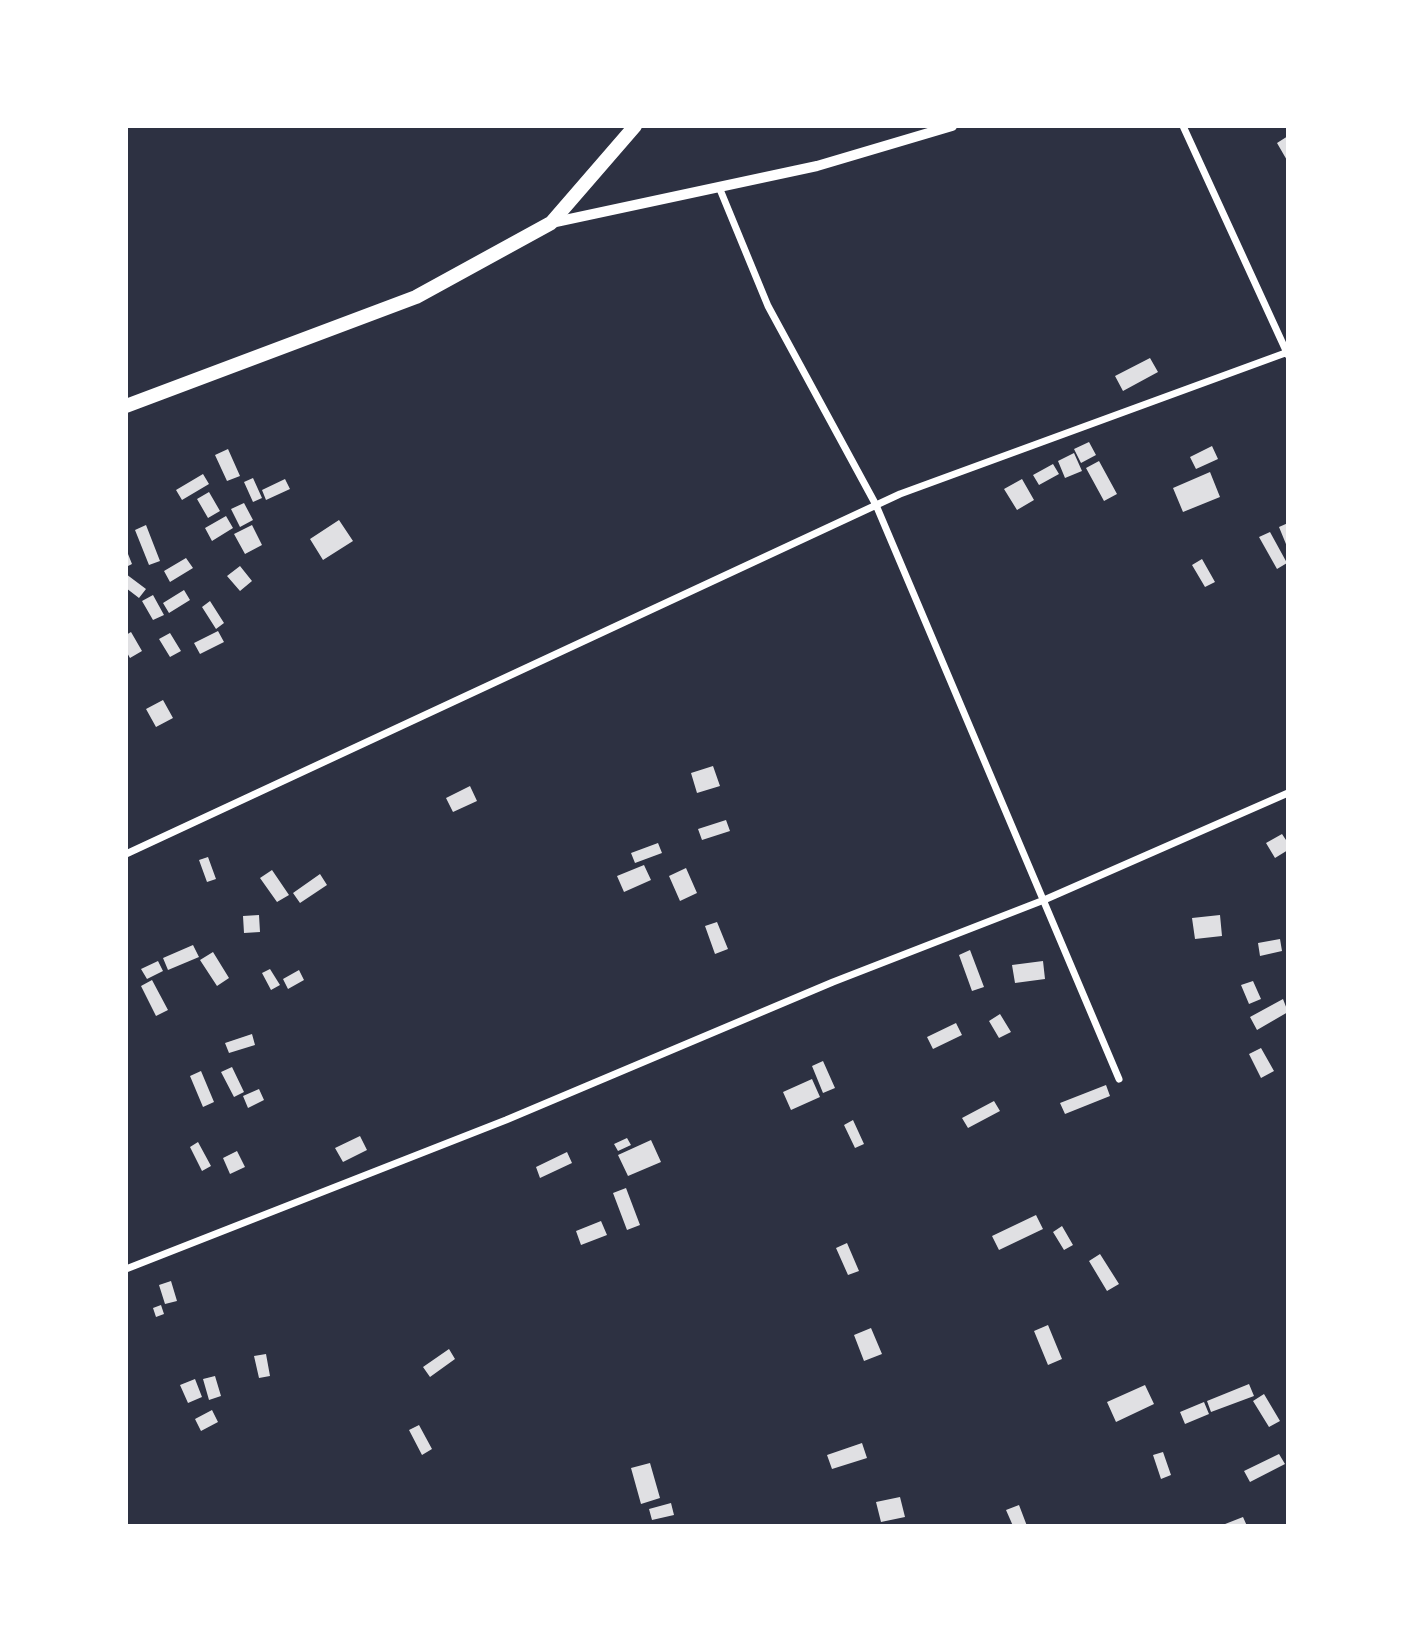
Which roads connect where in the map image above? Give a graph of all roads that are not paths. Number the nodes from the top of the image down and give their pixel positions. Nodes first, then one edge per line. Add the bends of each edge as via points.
1 (635, 126) edge
2 (952, 126) edge
3 (1183, 126) edge
4 (719, 187) junction
5 (551, 223) junction
6 (1288, 353) edge
7 (126, 405) edge
8 (876, 505) junction
9 (1288, 793) edge
10 (126, 855) edge
11 (1044, 900) junction
12 (1119, 1079) dead end
13 (126, 1269) edge

1 - 5 main road
2 - 4 street via 817,166
3 - 6 street
4 - 5 street
4 - 8 street via 768,306
5 - 7 main road via 416,297
6 - 8 street
8 - 10 street
8 - 11 street
9 - 11 street
11 - 12 street
11 - 13 street

